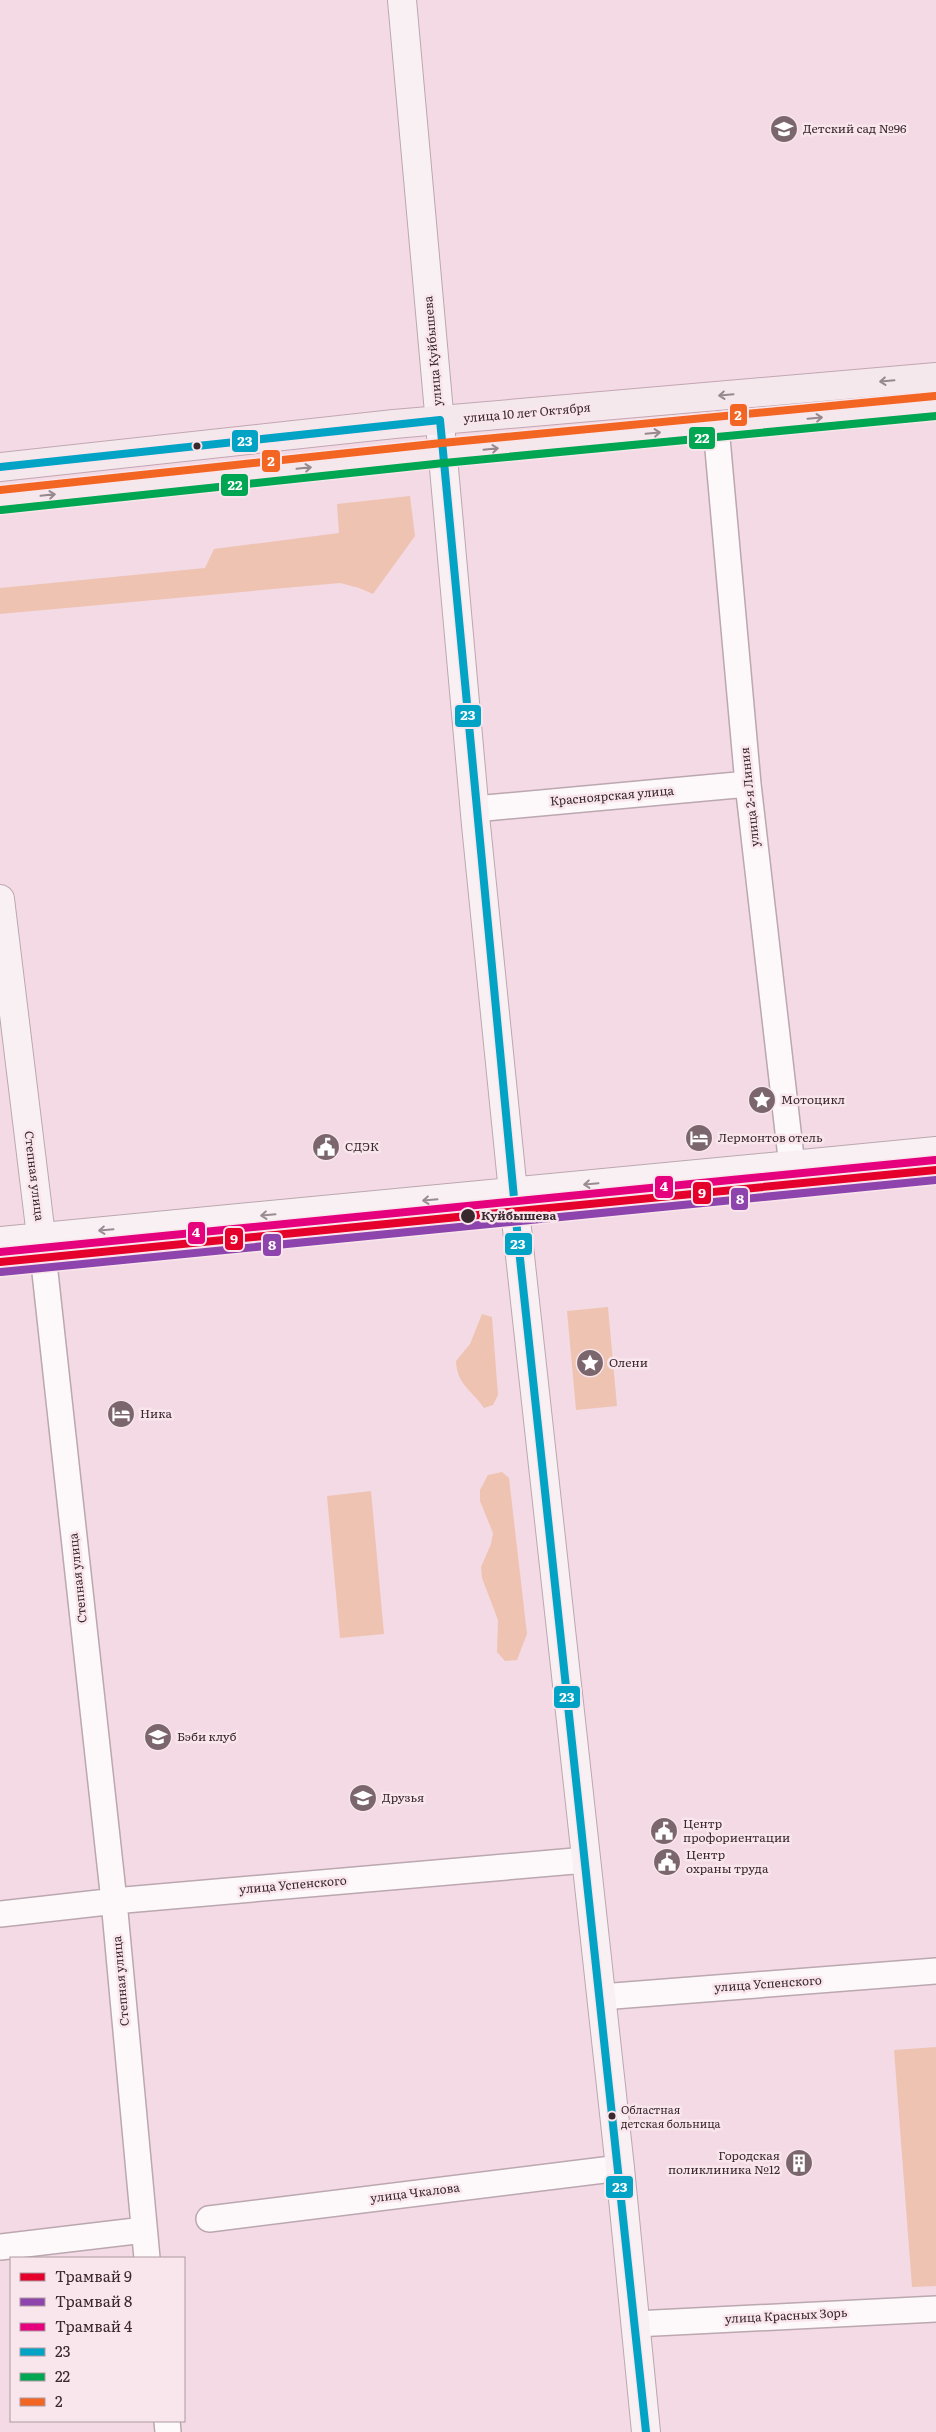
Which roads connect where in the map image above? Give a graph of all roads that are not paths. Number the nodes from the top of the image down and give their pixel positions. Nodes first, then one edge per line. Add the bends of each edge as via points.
1 (402, 0) edge
2 (936, 377) edge
3 (936, 406) edge
4 (440, 420) junction
5 (716, 427) junction
6 (443, 453) junction
7 (0, 467) edge
8 (0, 500) edge
9 (748, 784) junction
10 (475, 809) junction
11 (0, 899) edge
12 (936, 1151) edge
13 (792, 1166) junction
14 (513, 1192) junction
15 (41, 1236) junction
16 (0, 1241) edge
17 (586, 1860) junction
18 (114, 1901) junction
19 (0, 1914) edge
20 (936, 1971) edge
21 (601, 1997) junction
22 (620, 2168) junction
23 (209, 2219) dead end
24 (144, 2230) junction
25 (0, 2247) edge
26 (147, 2257) edge
27 (936, 2309) edge
28 (635, 2324) junction
29 (646, 2432) edge

1 - 4 main road, улица Куйбышева
2 -> 4 main road, улица 10 лет Октября
5 -> 3 main road
4 - 6 main road, улица Куйбышева
4 - 7 main road, улица 10 лет Октября
6 -> 5 main road
5 - 9 street, улица 2-я Линия
8 -> 6 main road
6 - 10 main road, улица Куйбышева
9 - 10 street, Красноярская улица
9 - 13 street, улица 2-я Линия
10 - 14 main road, улица Куйбышева
11 - 15 main road, Степная улица
12 - 13 main road
13 -> 14 main road
14 -> 15 main road
14 - 17 main road, улица Куйбышева
15 - 16 main road
15 - 18 street, Степная улица
17 - 18 street, улица Успенского
17 - 21 main road, улица Куйбышева
18 - 19 street, улица Успенского
18 - 24 street, Степная улица
20 - 21 street, улица Успенского
21 - 22 main road, улица Куйбышева
22 - 23 street, улица Чкалова
22 - 28 main road, улица Куйбышева
24 - 25 street
24 - 26 street, Степная улица
27 - 28 street, улица Красных Зорь
28 - 29 main road, улица Куйбышева

